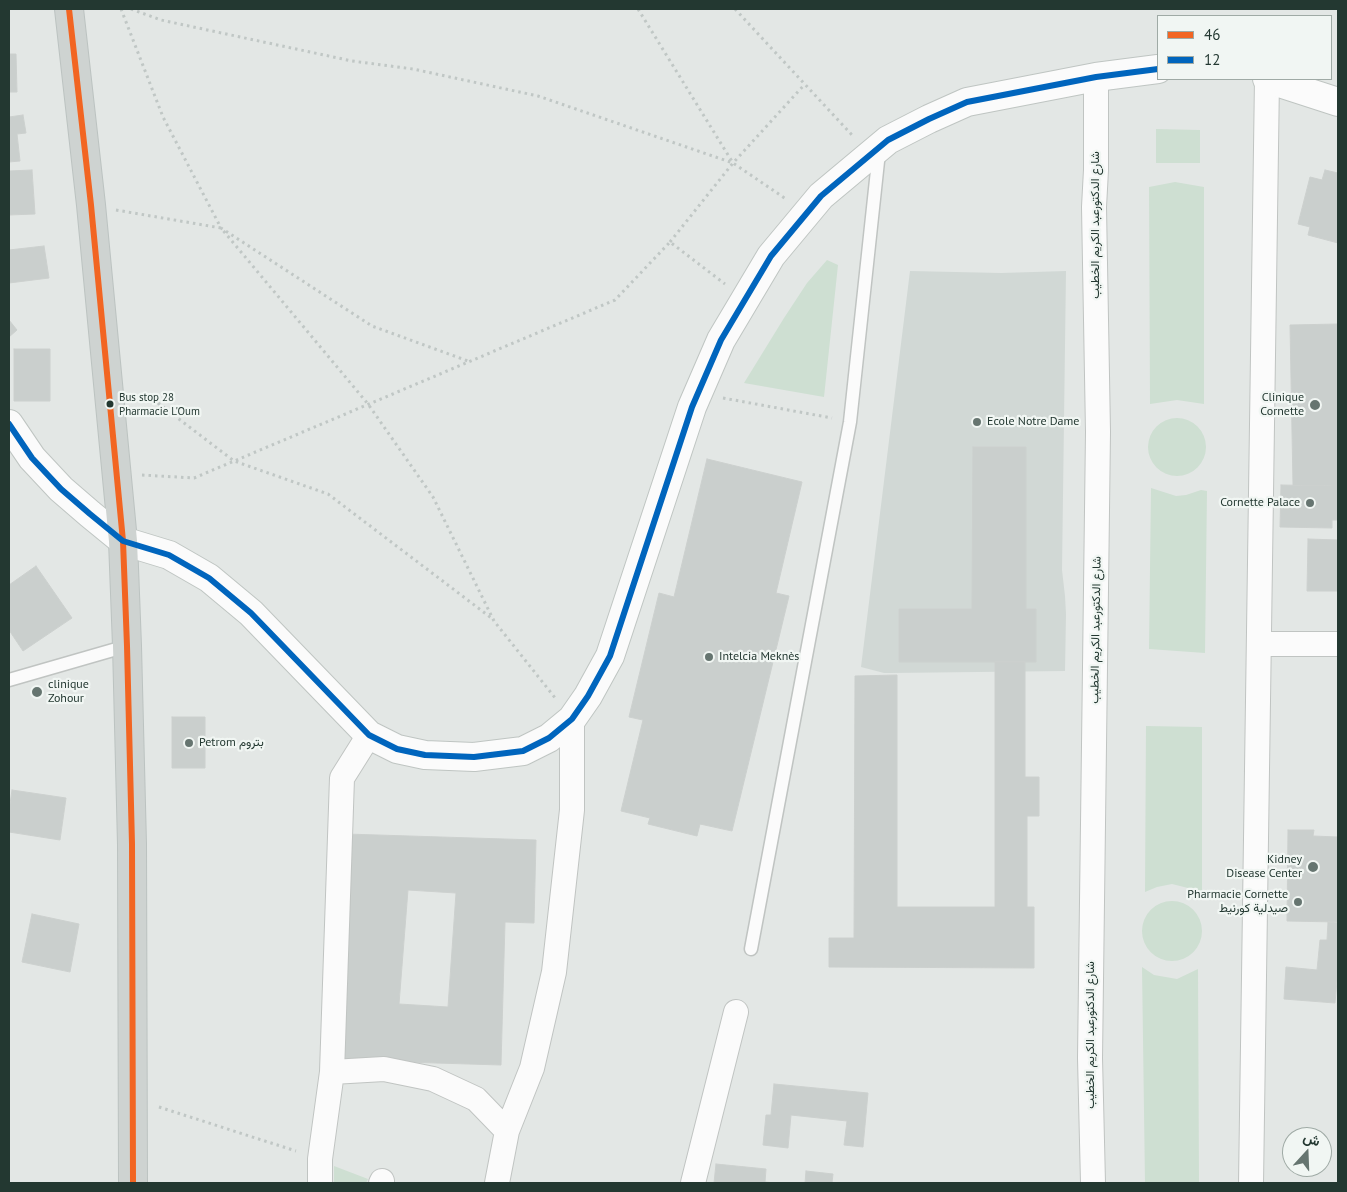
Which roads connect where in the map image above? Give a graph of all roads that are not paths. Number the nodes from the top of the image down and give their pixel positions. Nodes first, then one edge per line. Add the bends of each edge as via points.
1 (70, 9) edge
2 (1157, 69) edge
3 (1096, 77) junction
4 (1267, 80) edge
5 (1270, 80) edge
6 (1338, 102) edge
7 (875, 151) junction
8 (9, 424) edge
9 (123, 541) junction
10 (1259, 644) junction
11 (1338, 644) edge
12 (127, 646) junction
13 (9, 680) edge
14 (572, 719) junction
15 (369, 734) junction
16 (751, 949) dead end
17 (736, 1012) dead end
18 (332, 1072) junction
19 (508, 1131) junction
20 (133, 1183) edge
21 (320, 1183) edge
22 (496, 1183) edge
23 (693, 1183) edge
24 (1093, 1183) edge
25 (1251, 1183) edge

1 - 9 main road
2 - 3 main road
3 - 7 main road via 967,102 888,140
3 - 24 street, شارع الدكتورعبد الكريم الخطيب via 1094,207 1098,432 1090,1058
4 - 10 street
5 - 6 main road
7 - 14 main road via 822,196 770,256 720,340 692,407 610,656
7 - 16 lane via 850,422
8 - 9 main road via 32,458 61,489
9 - 12 main road
9 - 15 main road via 169,555 209,578 251,613
10 - 11 street
10 - 25 street
12 - 13 lane
12 - 20 main road via 132,844
14 - 15 main road via 549,738 523,751 474,757 425,755 398,749
14 - 19 street via 572,810 554,972 532,1068
15 - 18 street via 342,778
17 - 23 street
18 - 19 street via 384,1069 433,1079 476,1100
18 - 21 street via 320,1159
19 - 22 street

